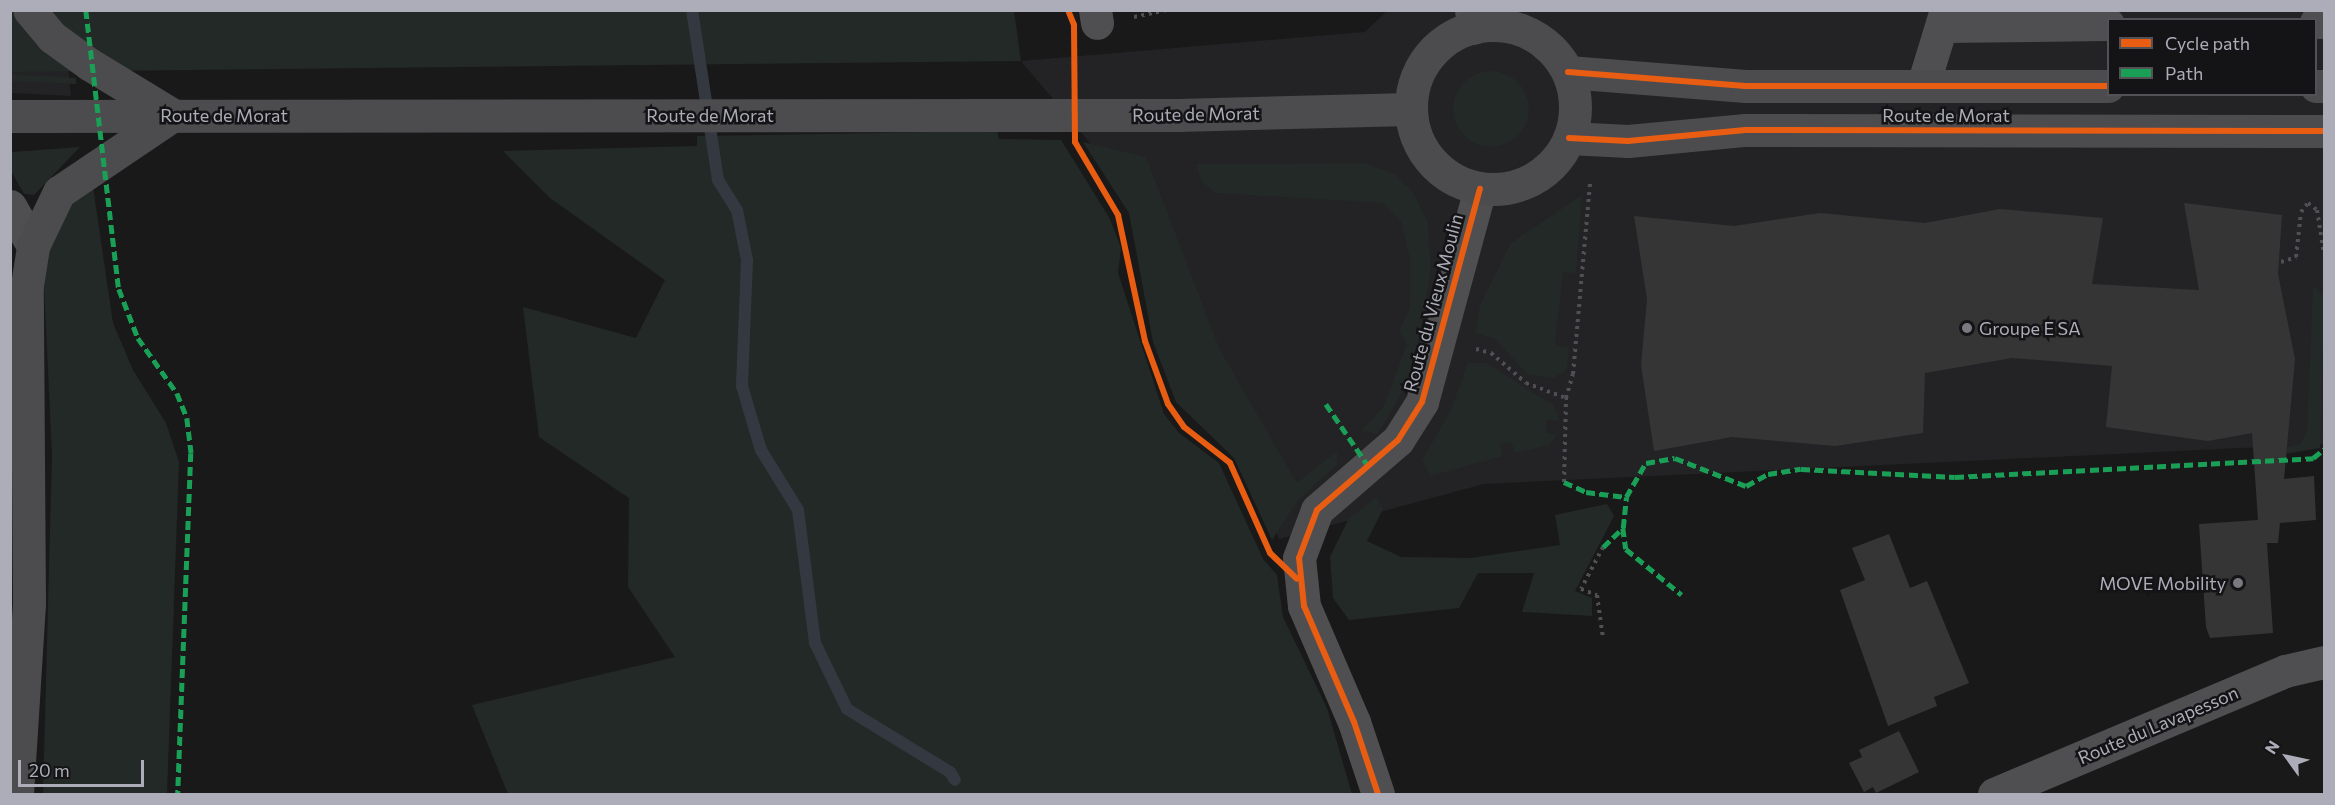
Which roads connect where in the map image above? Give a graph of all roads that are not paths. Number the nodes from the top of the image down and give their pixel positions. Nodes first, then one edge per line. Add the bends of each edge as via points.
1 (29, 10) edge
2 (1944, 18) edge
3 (1473, 19) edge
4 (2107, 24) edge
5 (1568, 72) junction
6 (1923, 85) junction
7 (2107, 86) edge
8 (1410, 109) junction
9 (173, 115) junction
10 (10, 116) edge
11 (2325, 131) edge
12 (1569, 138) junction
13 (1479, 189) junction
14 (10, 206) edge
15 (33, 246) junction
16 (2325, 662) edge
17 (17, 795) edge
18 (1378, 795) edge
19 (1994, 795) edge

1 - 9 main road via 61,44
2 - 4 street
2 - 6 street
3 - 5 main road via 1514,28 1537,38
3 - 8 main road via 1427,57 1414,81
5 - 6 main road, Route de Morat via 1745,86
5 - 12 main road via 1575,92
6 - 7 main road, Route de Morat
8 - 9 main road, Route de Morat via 1178,115
8 - 13 main road via 1415,137 1430,162 1453,180
9 - 10 main road, Route de Morat
9 - 15 main road via 59,192
11 - 12 main road, Route de Morat via 1744,130 1628,141
12 - 13 main road via 1547,169 1527,183
13 - 18 street, Route du Vieux Moulin via 1422,402 1398,440 1317,510 1299,558 1304,606 1350,711
14 - 15 street
15 - 17 main road via 27,285 29,604
16 - 19 street, Route du Lavapesson via 2285,671

